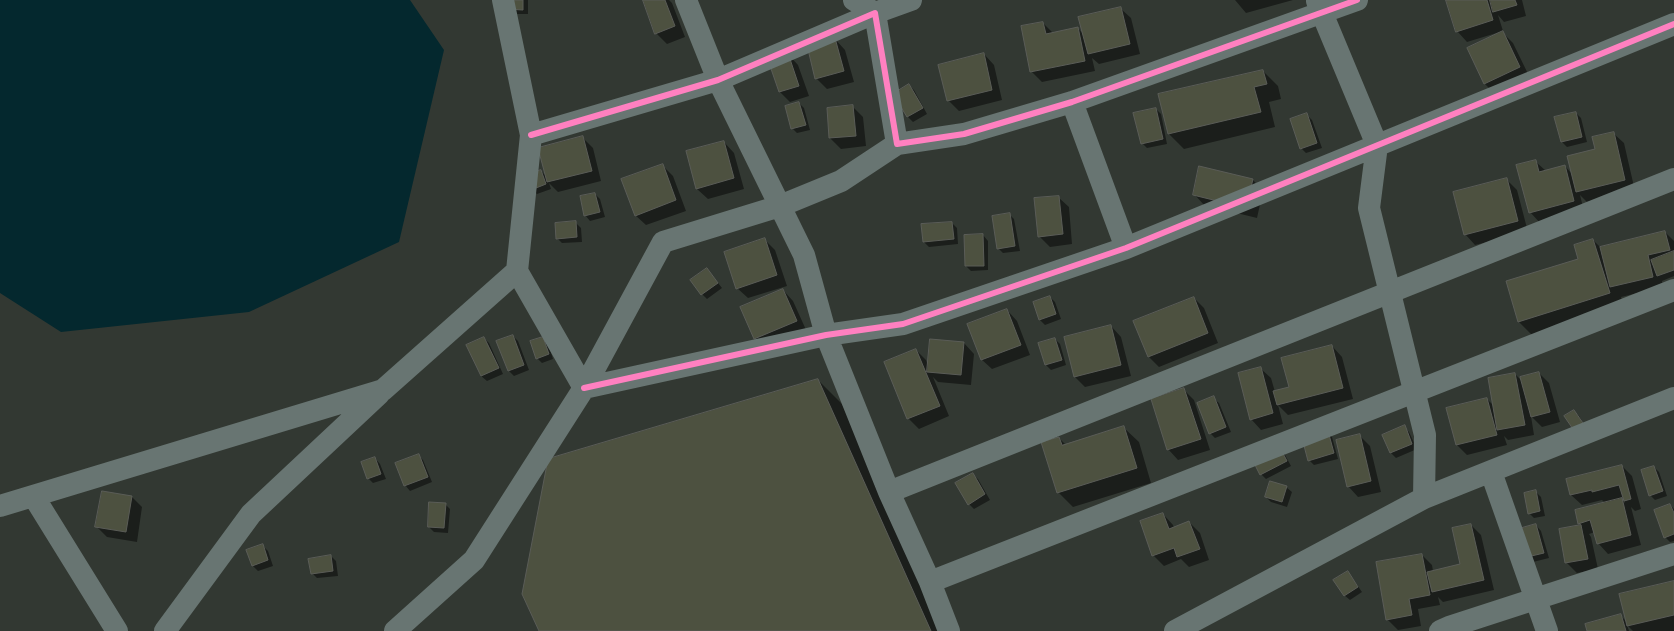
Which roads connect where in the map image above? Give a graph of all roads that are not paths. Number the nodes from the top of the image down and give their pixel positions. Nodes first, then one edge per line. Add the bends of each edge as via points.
1 (503, 0) edge
2 (686, 0) edge
3 (854, 0) edge
4 (910, 0) edge
5 (1357, 0) edge
6 (1319, 7) edge
7 (875, 14) junction
8 (1674, 24) edge
9 (718, 80) junction
10 (1072, 102) junction
11 (531, 135) junction
12 (897, 144) junction
13 (1378, 145) junction
14 (1674, 179) edge
15 (780, 206) junction
16 (1126, 248) junction
17 (517, 271) junction
18 (1674, 290) edge
19 (1390, 293) junction
20 (826, 335) junction
21 (584, 388) junction
22 (383, 390) junction
23 (1414, 392) junction
24 (1674, 398) edge
25 (1491, 472) junction
26 (889, 492) junction
27 (34, 497) junction
28 (1424, 498) junction
29 (0, 506) edge
30 (1674, 554) edge
31 (930, 582) junction
32 (1535, 599) junction
33 (117, 631) edge
34 (165, 631) edge
35 (395, 631) edge
36 (949, 631) edge
37 (1175, 631) edge
38 (1440, 631) edge
39 (1547, 631) edge

1 - 11 street
2 - 9 street
3 - 7 street
4 - 7 street
5 - 6 street
6 - 10 street
6 - 13 street
7 - 9 street
7 - 12 street
8 - 13 street
9 - 11 street
9 - 15 street
10 - 12 street via 964,134
10 - 16 street
11 - 17 street
12 - 15 street via 841,181
13 - 16 street
13 - 19 street via 1369,208
14 - 19 street
15 - 20 street via 804,255
15 - 21 street via 663,242
16 - 20 street via 903,324
17 - 21 street
17 - 22 street
18 - 23 street
19 - 23 street
19 - 26 street
20 - 21 street
20 - 26 street
21 - 35 street via 474,560
22 - 27 street
22 - 34 street via 251,514
23 - 28 street via 1424,435
23 - 31 street
24 - 25 street
25 - 28 street
25 - 32 street
26 - 31 street
27 - 29 street
27 - 33 street
28 - 37 street
30 - 32 street
31 - 36 street
32 - 38 street
32 - 39 street

